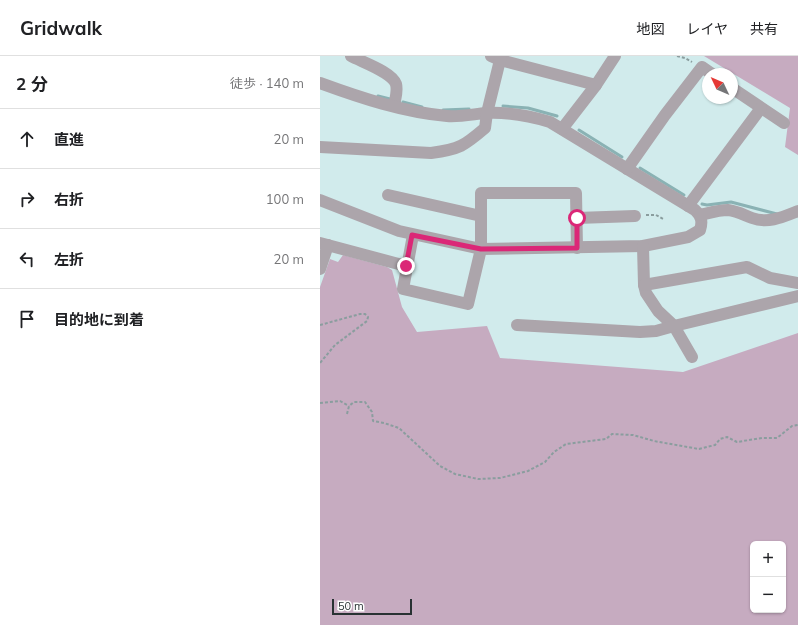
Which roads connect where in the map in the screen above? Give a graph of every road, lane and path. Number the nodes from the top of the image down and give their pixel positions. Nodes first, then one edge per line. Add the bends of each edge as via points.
1 (351, 56) edge
2 (615, 56) edge
3 (676, 56) edge
4 (497, 57) edge
5 (686, 57) edge
6 (702, 68) edge
7 (702, 76) edge
8 (320, 83) edge
9 (596, 85) junction
10 (738, 92) edge
11 (394, 106) junction
12 (762, 108) junction
13 (487, 113) junction
14 (784, 123) dead end
15 (562, 129) junction
16 (320, 147) edge
17 (627, 169) junction
18 (388, 195) dead end
19 (320, 200) edge
20 (688, 206) junction
21 (798, 211) edge
22 (700, 215) junction
23 (481, 216) junction
24 (635, 216) joint
25 (577, 218) junction
26 (663, 219) dead end
27 (412, 235) junction
28 (324, 244) edge
29 (643, 246) junction
30 (577, 248) junction
31 (481, 249) junction
32 (406, 266) junction
33 (320, 269) edge
34 (798, 283) edge
35 (644, 285) junction
36 (798, 296) edge
37 (320, 325) edge
38 (518, 325) dead end
39 (674, 326) junction
40 (692, 358) dead end
41 (320, 363) edge
42 (320, 403) edge
43 (349, 406) junction
44 (346, 414) dead end
45 (798, 424) edge

1 - 11 street via 392,78 397,90
2 - 9 street
3 - 5 path
4 - 9 street
4 - 13 street
5 - 6 path
7 - 17 street via 665,115
8 - 11 street via 371,101
9 - 15 street
10 - 12 street
11 - 13 street via 449,116
12 - 14 street
12 - 20 street
13 - 15 street via 500,112 536,118
13 - 16 street via 485,128 462,147 449,151 431,153
15 - 17 street
17 - 20 street
18 - 23 street
19 - 27 street via 385,227
20 - 22 street
21 - 22 street via 777,219 765,220 726,210
22 - 29 street via 702,224 695,234
23 - 25 street via 481,193 576,193
23 - 31 street
24 - 25 street
24 - 26 path via 653,215
25 - 30 street
27 - 31 street
27 - 32 street
28 - 32 street
28 - 33 street
29 - 30 street
29 - 35 street
30 - 31 street
31 - 32 street via 468,304 403,289
34 - 35 street via 770,278 747,267
35 - 39 street via 652,303
36 - 39 street
37 - 41 path via 360,314 368,317 367,321 335,345
38 - 39 street via 640,332
39 - 40 street
42 - 43 path via 340,401
43 - 44 path
43 - 45 path via 354,402 365,402 372,412 373,421 400,428 445,469 478,479 500,478 528,471 545,462 566,444 606,439 612,434 633,435 699,450 715,445 720,439 727,437 738,442 777,438

